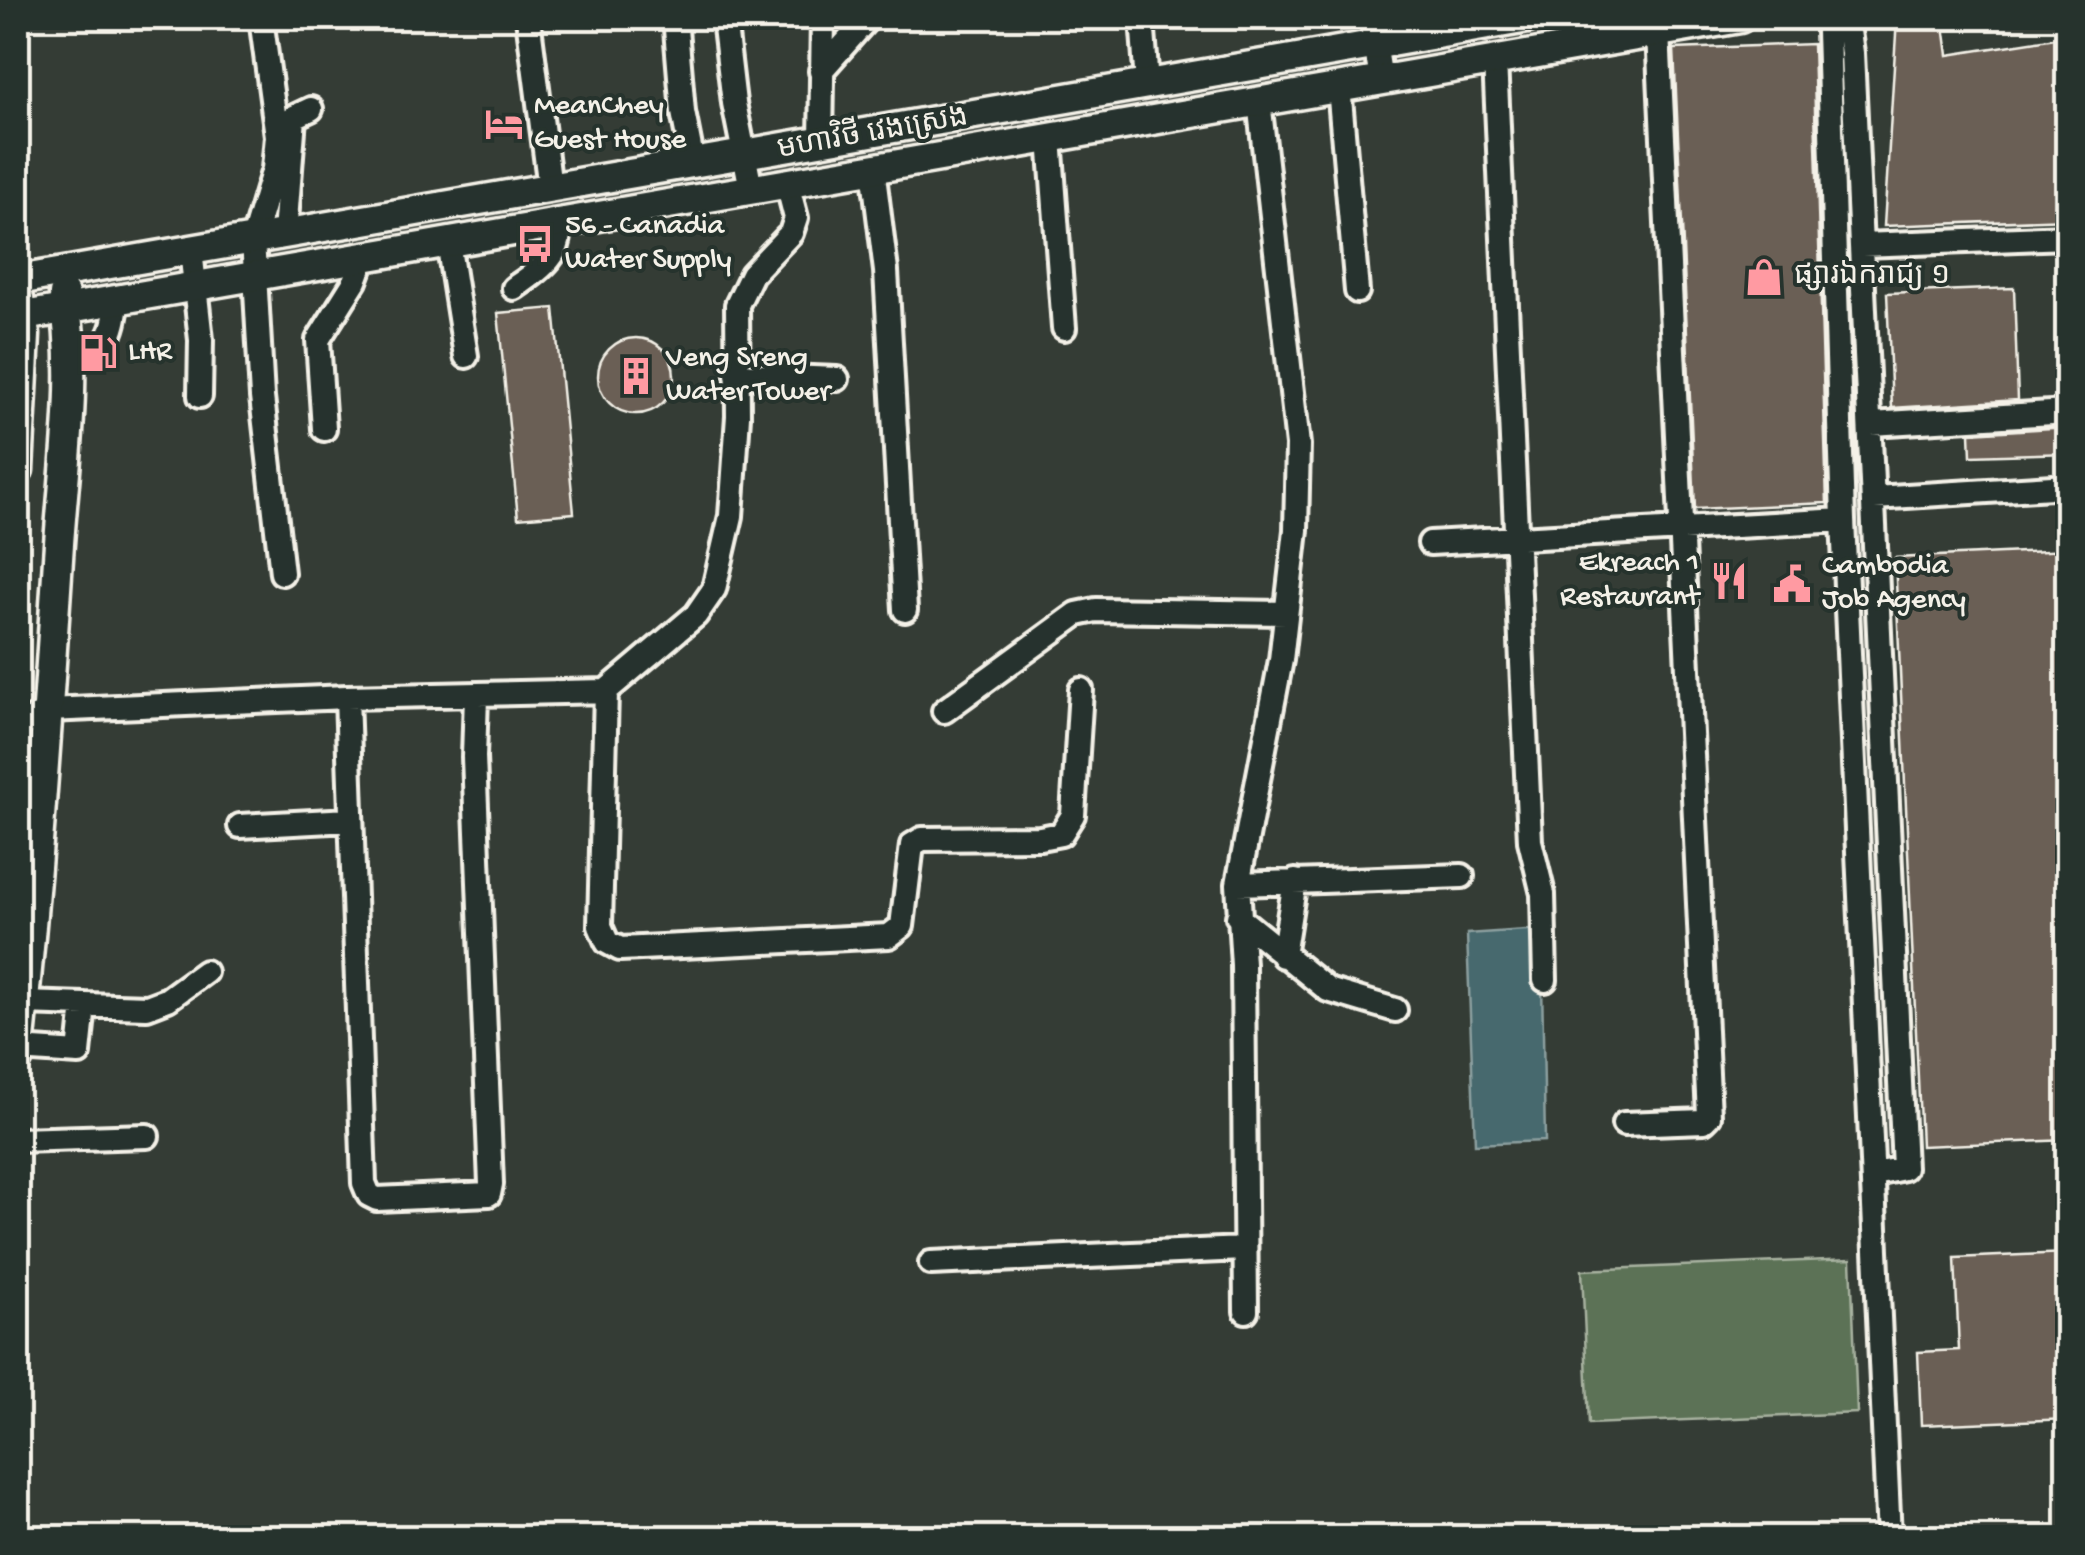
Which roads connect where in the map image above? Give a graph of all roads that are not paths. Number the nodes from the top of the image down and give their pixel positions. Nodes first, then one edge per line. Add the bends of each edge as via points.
1 (261, 18) edge
2 (528, 18) edge
3 (683, 18) edge
4 (724, 18) edge
5 (823, 18) edge
6 (868, 18) edge
7 (1142, 18) edge
8 (1528, 18) edge
9 (1730, 18) edge
10 (1836, 18) edge
11 (1373, 31) edge
12 (1658, 32) junction
13 (1495, 60) junction
14 (821, 71) junction
15 (1380, 80) junction
16 (1147, 84) junction
17 (1339, 87) junction
18 (1259, 101) junction
19 (311, 108) dead end
20 (1050, 138) junction
21 (821, 140) junction
22 (744, 154) junction
23 (694, 163) junction
24 (874, 168) junction
25 (788, 183) junction
26 (550, 188) junction
27 (751, 189) junction
28 (558, 223) junction
29 (285, 234) junction
30 (2068, 237) edge
31 (253, 240) junction
32 (448, 242) junction
33 (1862, 245) junction
34 (192, 250) junction
35 (364, 256) junction
36 (60, 273) junction
37 (255, 276) junction
38 (18, 284) edge
39 (197, 286) junction
40 (514, 288) dead end
41 (1358, 291) dead end
42 (118, 299) junction
43 (67, 308) junction
44 (20, 316) edge
45 (1064, 328) dead end
46 (70, 356) junction
47 (466, 356) dead end
48 (738, 375) junction
49 (837, 379) dead end
50 (200, 396) dead end
51 (2068, 412) edge
52 (1871, 424) junction
53 (324, 429) dead end
54 (18, 438) edge
55 (18, 470) edge
56 (2068, 486) edge
57 (1874, 498) junction
58 (1842, 520) junction
59 (1685, 530) junction
60 (1514, 538) junction
61 (1430, 542) dead end
62 (282, 573) dead end
63 (904, 610) dead end
64 (1286, 613) junction
65 (1082, 690) dead end
66 (606, 691) junction
67 (476, 696) junction
68 (347, 697) junction
69 (48, 710) junction
70 (944, 711) dead end
71 (18, 727) edge
72 (350, 820) junction
73 (240, 826) dead end
74 (1462, 876) dead end
75 (1294, 881) junction
76 (1238, 884) junction
77 (1238, 918) junction
78 (1283, 956) junction
79 (204, 972) dead end
80 (1545, 980) dead end
81 (23, 1003) junction
82 (84, 1004) junction
83 (1395, 1010) dead end
84 (18, 1049) edge
85 (18, 1058) edge
86 (1624, 1124) dead end
87 (148, 1136) dead end
88 (18, 1140) edge
89 (1874, 1174) junction
90 (1243, 1249) junction
91 (931, 1263) dead end
92 (1246, 1310) dead end
93 (1888, 1538) edge

1 - 31 street via 277,136
2 - 26 street
3 - 23 street via 676,29
4 - 22 street
5 - 14 street
6 - 14 street
7 - 16 street
8 - 11 main road, មហាវិថី វេងស្រេង
9 - 12 main road, មហាវិថី វេងស្រេង
10 - 33 street via 1848,24 1852,53
10 - 58 street via 1828,31
11 - 15 street
11 - 16 main road, មហាវិថី វេងស្រេង
12 - 13 main road, មហាវិថី វេងស្រេង
12 - 59 street
13 - 15 main road, មហាវិថី វេងស្រេង
13 - 60 street
14 - 21 street
15 - 17 main road, មហាវិថី វេងស្រេង
16 - 21 main road, មហាវិថី វេងស្រេង
17 - 18 main road, មហាវិថី វេងស្រេង
17 - 41 street
18 - 20 main road, មហាវិថី វេងស្រេង
18 - 64 street via 1298,445
19 - 29 street via 294,117
20 - 24 main road, មហាវិថី វេងស្រេង
20 - 45 street
21 - 22 main road, មហាវិថី វេងស្រេង
22 - 23 main road, មហាវិថី វេងស្រេង
22 - 27 street
23 - 26 main road, មហាវិថី វេងស្រេង
24 - 25 main road, មហាវិថី វេងស្រេង
24 - 63 street
25 - 27 main road, មហាវិថី វេងស្រេង
25 - 48 street via 796,218 791,233 742,286 737,305
26 - 29 main road, មហាវិថី វេងស្រេង
27 - 28 main road, មហាវិថី វេងស្រេង
28 - 32 main road, មហាវិថី វេងស្រេង
28 - 40 street via 561,237 546,266
29 - 31 main road, មហាវិថី វេងស្រេង
30 - 33 street
31 - 34 main road, មហាវិថី វេងស្រេង
31 - 37 street
32 - 35 main road, មហាវិថី វេងស្រេង
32 - 47 street
33 - 52 street
34 - 36 main road, មហាវិថី វេងស្រេង
34 - 39 street
35 - 37 main road, មហាវិថី វេងស្រេង
35 - 53 street via 318,340
36 - 38 main road, មហាវិថី វេងស្រេង
36 - 43 main road
37 - 39 main road, មហាវិថី វេងស្រេង
37 - 62 street
38 - 44 main road
39 - 42 main road, មហាវិថី វេងស្រេង
39 - 50 street
42 - 43 main road, មហាវិថី វេងស្រេង
42 - 46 street via 114,332 97,351
43 - 44 main road, មហាវិថី វេងស្រេង
43 - 46 main road
44 - 54 main road via 26,336
46 - 69 main road
48 - 49 street
48 - 66 street via 731,516 714,589 696,615
51 - 52 street
52 - 57 street
54 - 55 main road
56 - 57 street
57 - 89 street via 1904,1168
58 - 59 street
58 - 89 street
59 - 60 street
59 - 86 street via 1709,1116
60 - 61 street
60 - 80 street via 1530,842 1542,884
64 - 70 street via 1077,614
64 - 76 street
65 - 66 street via 1073,814 1061,834 922,839 912,846 902,926 890,936 620,949 607,942 600,926
66 - 67 street
67 - 68 street
67 - 72 street via 489,1194 377,1200 364,1183
68 - 69 street
68 - 72 street
69 - 71 street
69 - 81 main road
72 - 73 street
74 - 75 street
75 - 76 street
75 - 78 street
76 - 77 street
77 - 78 street
77 - 90 street
78 - 83 street via 1328,990
79 - 82 street via 147,1007
81 - 82 street
81 - 84 main road
82 - 84 street via 79,1053
84 - 85 main road
87 - 88 street
89 - 93 street
90 - 91 street
90 - 92 street

